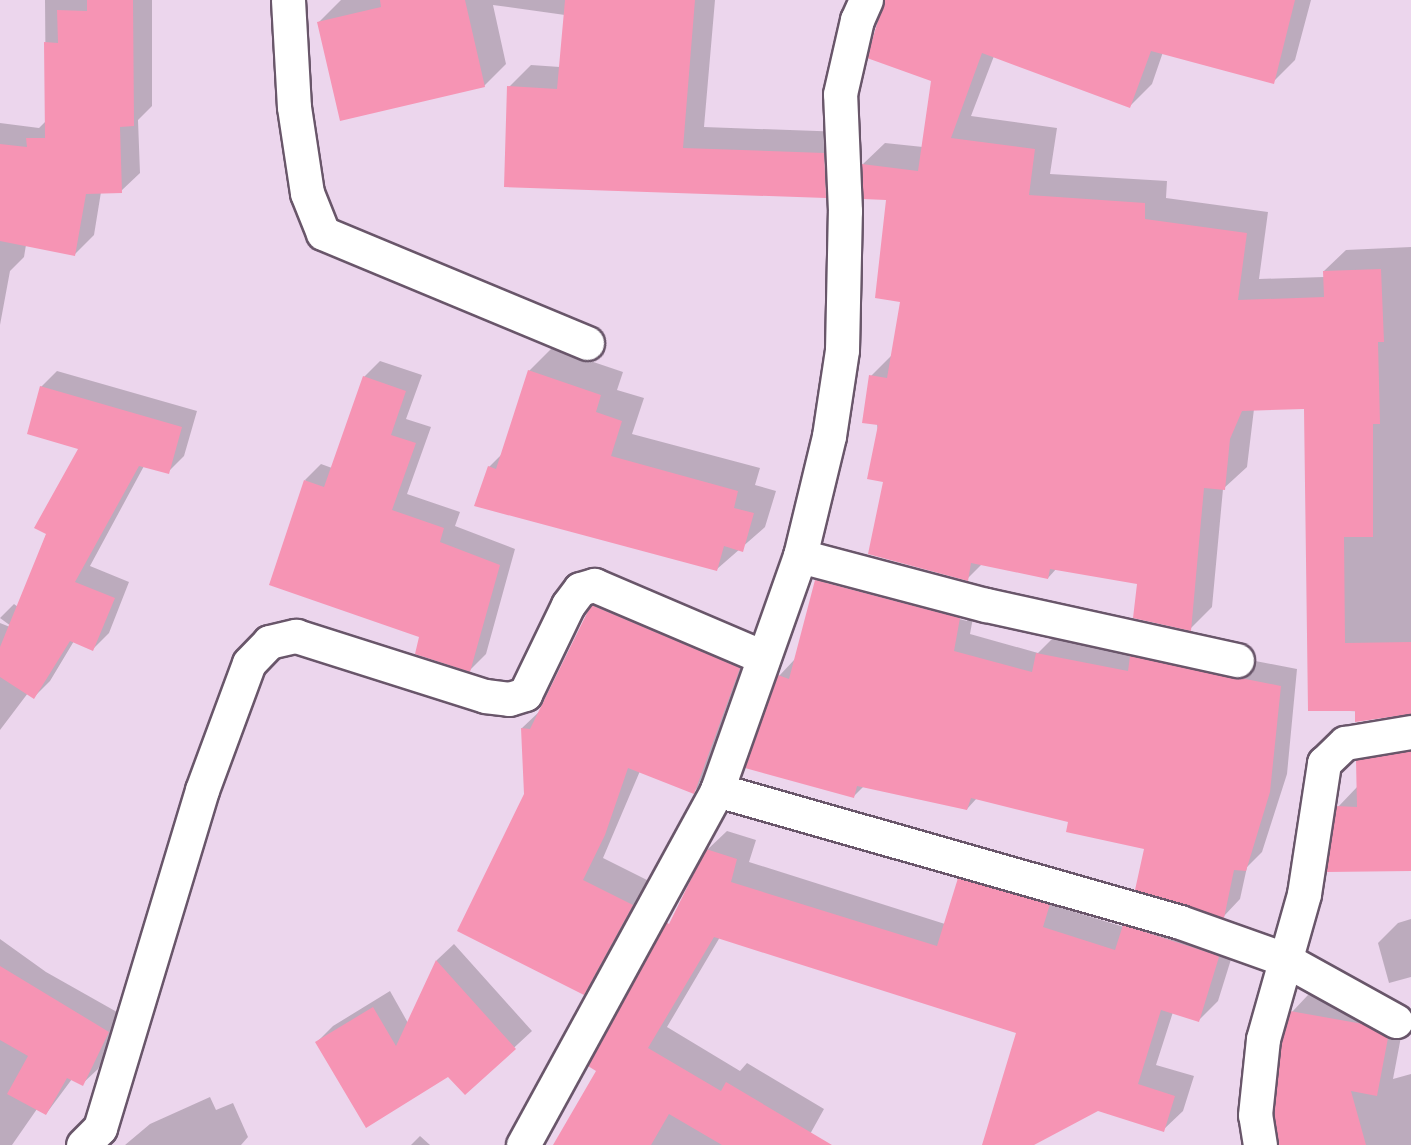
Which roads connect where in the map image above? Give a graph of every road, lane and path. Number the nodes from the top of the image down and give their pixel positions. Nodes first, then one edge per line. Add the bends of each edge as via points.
1 (288, 0) edge
2 (866, 0) edge
3 (587, 343) dead end
4 (800, 556) junction
5 (763, 657) junction
6 (1237, 660) dead end
7 (1411, 732) edge
8 (717, 790) junction
9 (1284, 959) junction
10 (1396, 1021) dead end
11 (83, 1145) edge
12 (523, 1145) edge
13 (1260, 1145) edge

1 - 3 street via 294,107 307,193 323,233
2 - 4 street via 854,30 840,94 845,210 842,350 829,436
4 - 5 street
4 - 6 street via 986,605
5 - 8 street
5 - 11 street via 594,585 580,589 568,605 525,694 509,699 485,696 296,636 269,642 249,663 201,790 100,1128
7 - 9 street via 1345,743 1324,763 1304,894
8 - 9 street via 1180,922
8 - 12 street
9 - 10 street
9 - 13 street via 1263,1039 1255,1115

